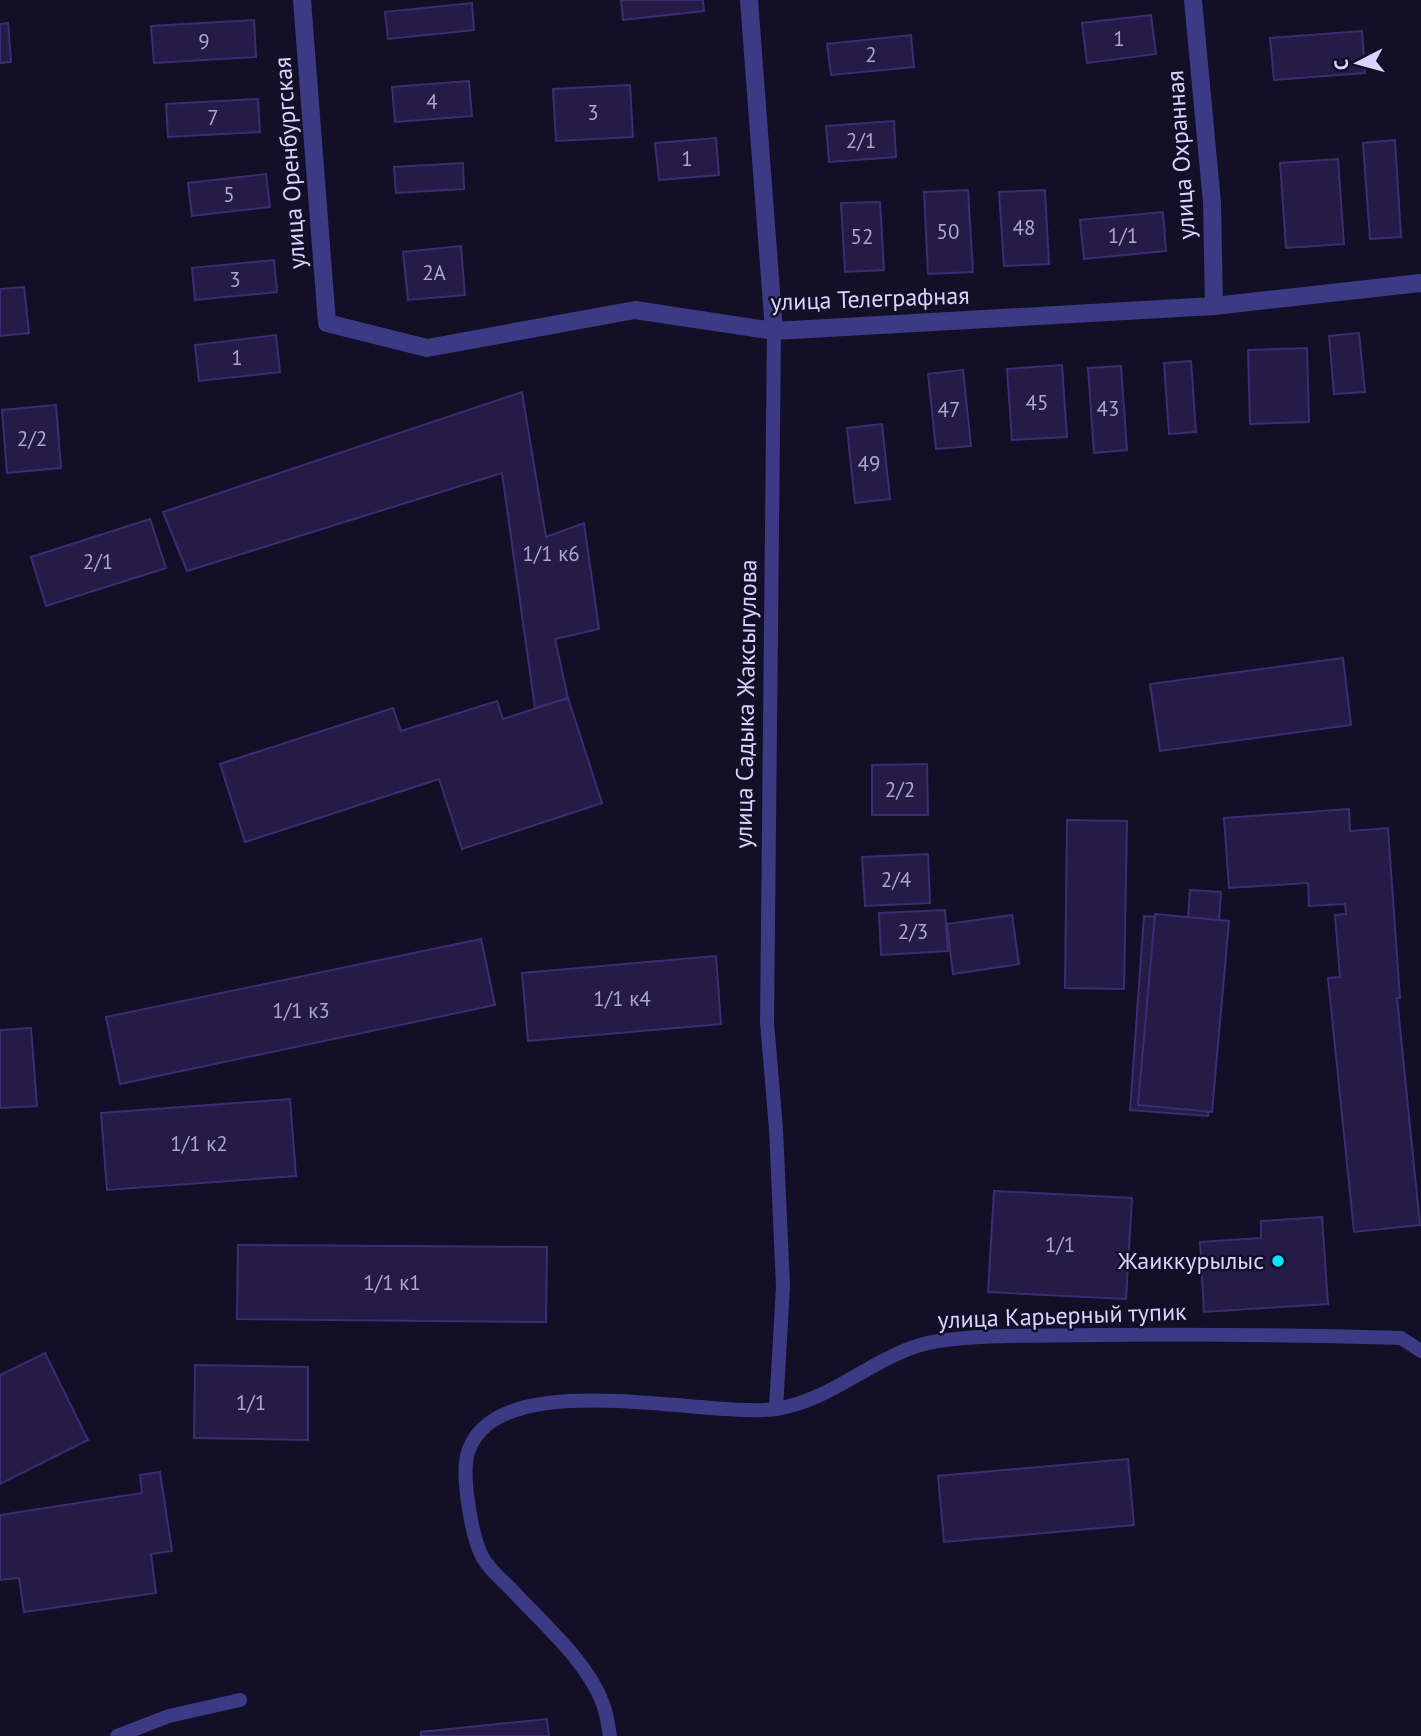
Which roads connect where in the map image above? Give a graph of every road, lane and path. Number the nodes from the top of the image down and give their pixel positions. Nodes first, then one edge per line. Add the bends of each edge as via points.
1 (302, 0) edge
2 (749, 0) edge
3 (1193, 0) edge
4 (1421, 283) edge
5 (1214, 306) junction
6 (327, 323) joint
7 (774, 331) junction
8 (1421, 1351) edge
9 (776, 1409) junction
10 (240, 1700) dead end
11 (117, 1736) edge
12 (610, 1736) edge

1 - 6 street, улица Оренбургская
2 - 7 street, улица Садыка Жаксыгулова
3 - 5 street, улица Охранная via 1212,203
4 - 5 street, улица Телеграфная
5 - 7 street, улица Телеграфная
6 - 7 street, улица Телеграфная via 427,348 635,310
7 - 9 lane, улица Садыка Жаксыгулова via 767,1022 783,1286
8 - 9 lane, улица Карьерный тупик via 1401,1338 1244,1333 935,1342 871,1366 840,1387
9 - 12 lane, улица Карьерный тупик via 561,1400 486,1423 467,1455 467,1501 483,1558 577,1662 603,1703
10 - 11 lane via 169,1716

